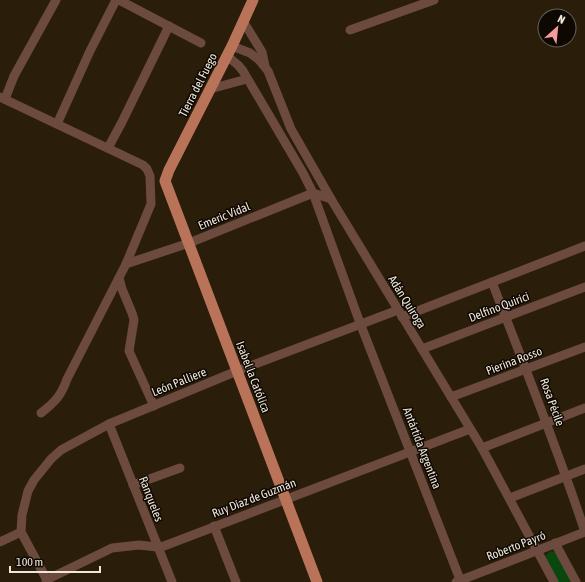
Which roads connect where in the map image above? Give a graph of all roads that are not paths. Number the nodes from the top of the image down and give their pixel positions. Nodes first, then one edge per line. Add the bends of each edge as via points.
1 (56, 0) edge
2 (116, 0) edge
3 (120, 0) edge
4 (253, 0) edge
5 (434, 0) edge
6 (243, 21) junction
7 (169, 26) junction
8 (350, 30) dead end
9 (201, 43) dead end
10 (232, 46) junction
11 (227, 56) junction
12 (265, 66) junction
13 (247, 79) junction
14 (210, 89) junction
15 (2, 98) edge
16 (57, 124) junction
17 (301, 146) junction
18 (108, 148) junction
19 (292, 155) junction
20 (165, 181) joint
21 (313, 193) junction
22 (331, 199) junction
23 (189, 243) junction
24 (585, 246) edge
25 (126, 264) junction
26 (119, 278) junction
27 (492, 282) junction
28 (585, 287) edge
29 (400, 314) junction
30 (506, 317) junction
31 (360, 323) junction
32 (585, 347) edge
33 (422, 349) junction
34 (527, 369) junction
35 (237, 372) junction
36 (451, 397) junction
37 (154, 406) junction
38 (585, 408) edge
39 (41, 413) dead end
40 (546, 423) junction
41 (109, 424) junction
42 (470, 429) junction
43 (482, 448) junction
44 (410, 451) junction
45 (180, 468) dead end
46 (585, 469) edge
47 (566, 476) junction
48 (133, 485) junction
49 (510, 498) junction
50 (285, 499) junction
51 (214, 526) junction
52 (21, 532) junction
53 (585, 532) edge
54 (0, 542) edge
55 (555, 543) junction
56 (157, 547) junction
57 (537, 550) junction
58 (47, 581) edge
59 (459, 581) edge
60 (172, 582) edge
61 (236, 582) edge
62 (317, 582) edge
63 (554, 582) edge
64 (576, 582) edge

1 - 15 street
2 - 16 street
3 - 7 street
4 - 6 main road, Tierra del Fuego
5 - 8 street
6 - 10 main road, Tierra del Fuego
6 - 12 street via 262,52
7 - 9 street
7 - 18 street
10 - 11 main road, Tierra del Fuego
10 - 12 street, Adán Quiroga via 250,53
11 - 13 street via 238,65
11 - 14 main road, Tierra del Fuego
12 - 17 street, Adán Quiroga via 291,129
13 - 14 street
13 - 19 street
14 - 20 main road, Tierra del Fuego
15 - 16 street
16 - 18 street
17 - 19 street
17 - 22 street, Adán Quiroga
18 - 25 street via 143,165 150,176 151,204
19 - 21 street
20 - 23 main road, Isabel la Católica
21 - 22 street
21 - 23 street, Emeric Vidal
21 - 31 street
22 - 29 street, Adán Quiroga
23 - 25 street, Emeric Vidal
23 - 35 main road, Isabel la Católica
24 - 27 street, León Palliere
25 - 26 street
26 - 37 street via 134,320 129,351
26 - 39 street via 59,397
27 - 29 street, León Palliere
27 - 30 street, Rosa Pécile
28 - 30 street, Delfino Quirici
29 - 31 street, León Palliere
29 - 33 street, Adán Quiroga
30 - 33 street, Delfino Quirici
30 - 34 street, Rosa Pécile
31 - 35 street, León Palliere
31 - 44 street, Antártida Argentina
32 - 34 street, Pierina Rosso
33 - 36 street, Adán Quiroga
34 - 36 street, Pierina Rosso
34 - 40 street, Rosa Pécile
35 - 37 street, León Palliere
35 - 50 main road, Isabel la Católica
36 - 42 street, Adán Quiroga
37 - 41 street, León Palliere
38 - 40 street
40 - 43 street
40 - 47 street, Rosa Pécile
41 - 48 street, Ranqueles
41 - 52 street, León Palliere via 61,450 43,468 28,491
42 - 43 street, Adán Quiroga
42 - 44 street, Ruy Díaz de Guzmán
43 - 49 street, Adán Quiroga
44 - 50 street, Ruy Díaz de Guzmán
44 - 59 street, Antártida Argentina
45 - 48 street
46 - 47 street
47 - 49 street
47 - 53 street, Rosa Pécile
48 - 56 street, Ranqueles
49 - 57 street, Adán Quiroga
50 - 51 street, Ruy Díaz de Guzmán
50 - 62 main road, Isabel la Católica
51 - 56 street, Ruy Díaz de Guzmán
51 - 61 street
52 - 54 street
52 - 58 street
53 - 55 street, Roberto Payró
55 - 57 street, Roberto Payró
55 - 64 street
56 - 58 street, Ruy Díaz de Guzmán via 139,545 112,548
56 - 60 street, Ranqueles
57 - 59 street, Roberto Payró
57 - 63 street, Adán Quiroga

